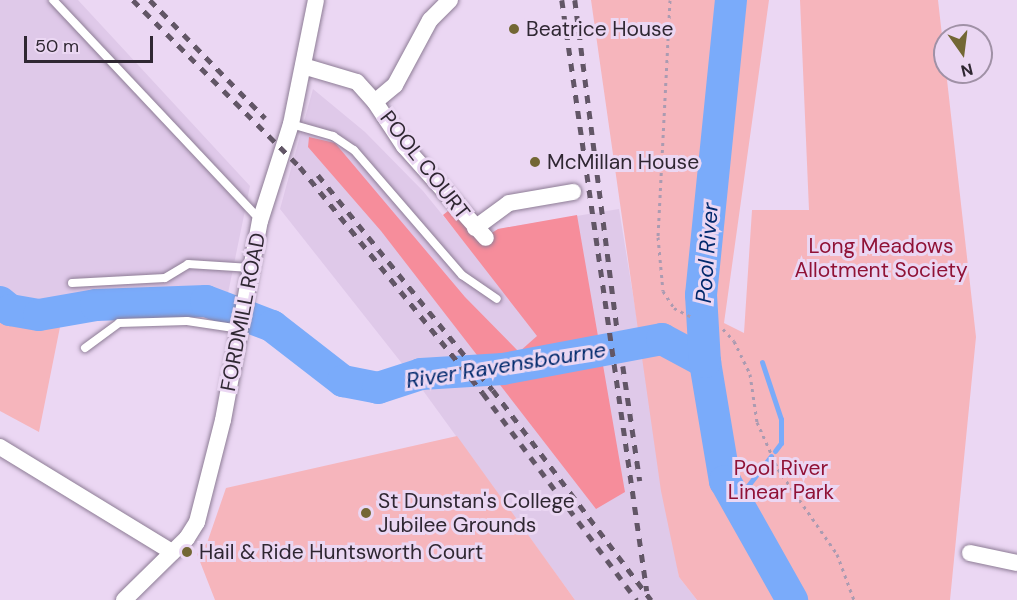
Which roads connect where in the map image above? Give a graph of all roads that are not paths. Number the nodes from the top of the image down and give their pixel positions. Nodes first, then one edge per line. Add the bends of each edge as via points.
1 (53, 0) edge
2 (316, 0) edge
3 (450, 0) edge
4 (303, 66) junction
5 (375, 102) junction
6 (291, 124) junction
7 (573, 192) dead end
8 (261, 221) junction
9 (251, 268) junction
10 (72, 283) dead end
11 (497, 299) dead end
12 (240, 329) junction
13 (85, 348) dead end
14 (0, 447) edge
15 (172, 552) junction
16 (970, 553) dead end
17 (1017, 564) edge
18 (124, 600) edge

1 - 8 lane
2 - 4 street, FORDMILL ROAD
3 - 5 street, POOL COURT via 430,20 395,85
4 - 5 street, POOL COURT via 357,82
4 - 6 street, FORDMILL ROAD
5 - 7 street, POOL COURT via 404,146 481,233 509,203
6 - 8 street, FORDMILL ROAD
6 - 11 lane via 344,140 462,275
8 - 9 street, FORDMILL ROAD
9 - 10 lane via 188,264 165,278
9 - 12 street, FORDMILL ROAD
12 - 13 lane via 187,321 118,323
12 - 15 street, FORDMILL ROAD via 196,522
14 - 15 street
15 - 18 street, FORDMILL ROAD
16 - 17 street

